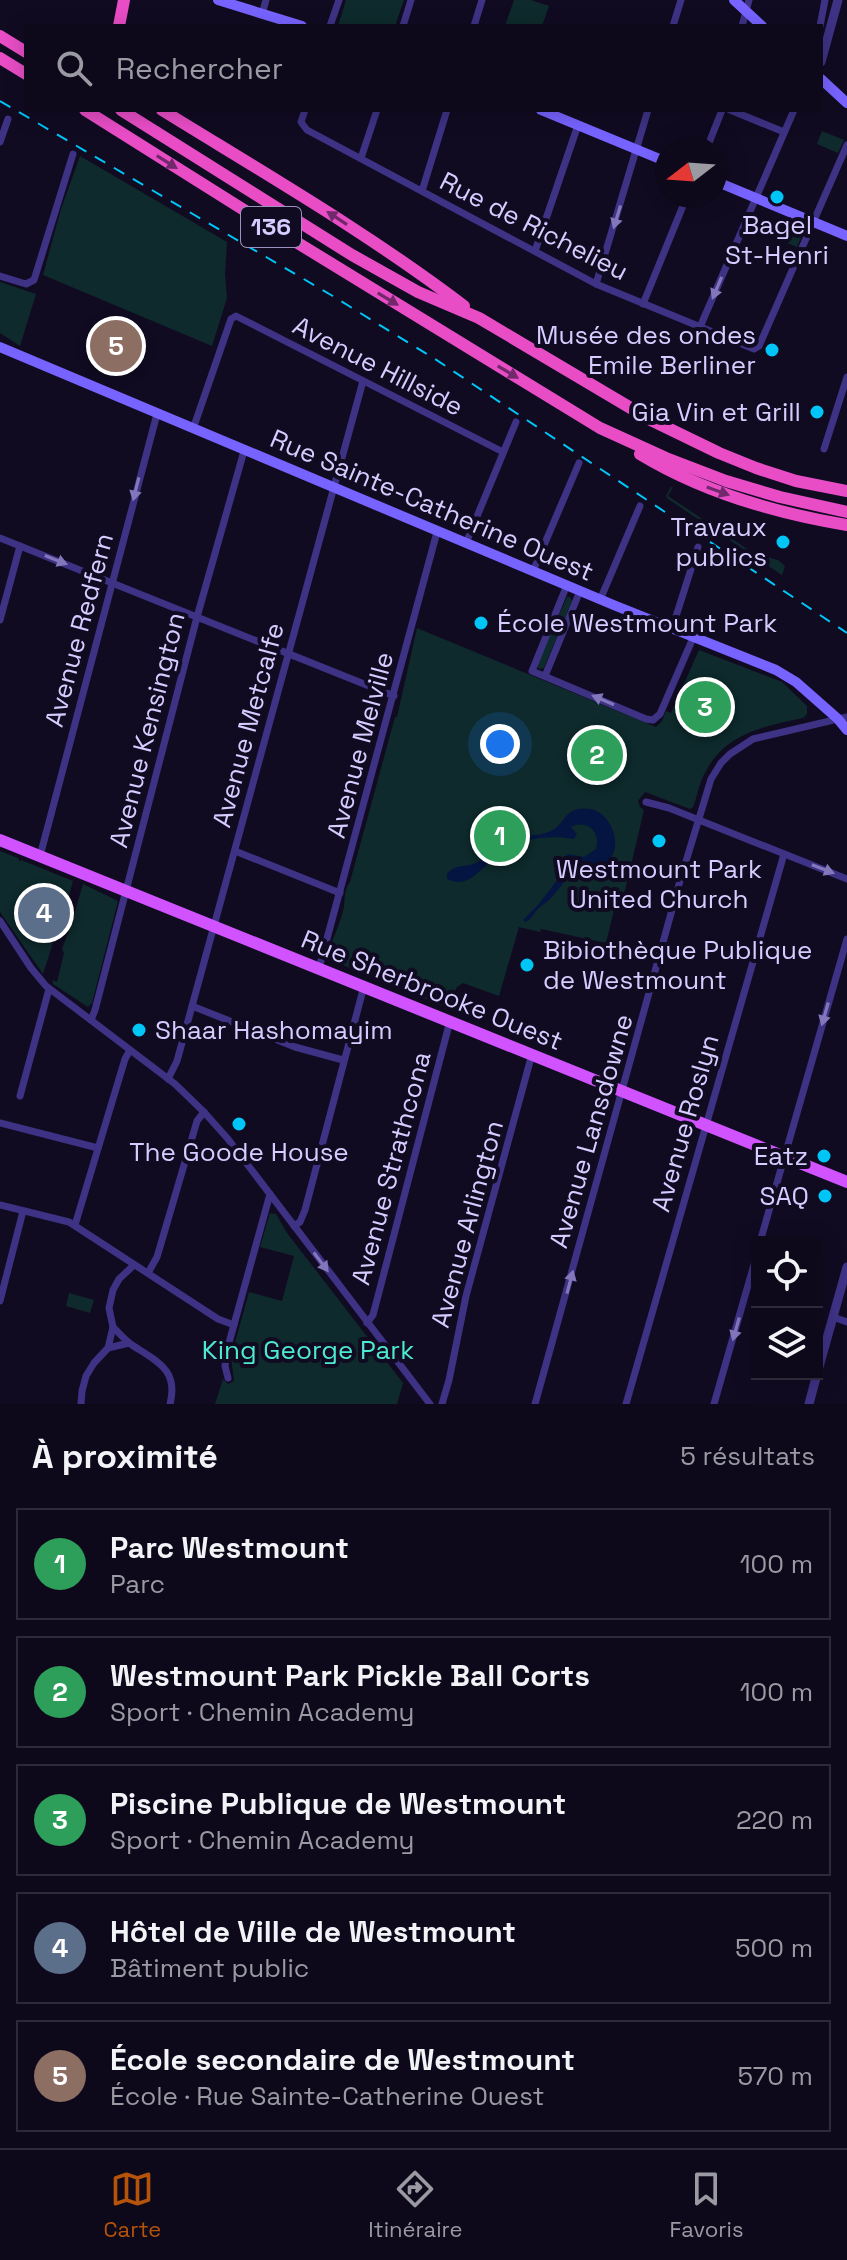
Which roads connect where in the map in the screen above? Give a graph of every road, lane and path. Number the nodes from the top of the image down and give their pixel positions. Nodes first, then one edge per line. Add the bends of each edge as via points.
1 (124, 0) edge
2 (218, 0) edge
3 (266, 0) edge
4 (339, 0) edge
5 (411, 0) edge
6 (482, 0) edge
7 (681, 0) edge
8 (734, 0) edge
9 (825, 0) edge
10 (838, 0) edge
11 (748, 6) edge
12 (262, 14) junction
13 (119, 24) edge
14 (295, 24) edge
15 (331, 24) edge
16 (404, 24) edge
17 (475, 24) edge
18 (674, 24) edge
19 (761, 24) edge
20 (820, 24) edge
21 (0, 36) edge
22 (24, 51) edge
23 (823, 55) edge
24 (0, 58) edge
25 (24, 73) edge
26 (823, 81) edge
27 (847, 103) edge
28 (88, 112) edge
29 (124, 112) edge
30 (165, 112) edge
31 (305, 112) edge
32 (376, 112) edge
33 (446, 112) edge
34 (546, 112) edge
35 (647, 112) edge
36 (721, 112) edge
37 (735, 112) edge
38 (793, 112) edge
39 (8, 119) dead end
40 (578, 125) junction
41 (784, 132) junction
42 (712, 136) edge
43 (0, 142) edge
44 (847, 145) edge
45 (637, 149) junction
46 (73, 154) dead end
47 (655, 157) edge
48 (361, 158) junction
49 (727, 186) edge
50 (422, 191) junction
51 (756, 198) junction
52 (682, 208) edge
53 (813, 221) junction
54 (847, 236) edge
55 (535, 251) junction
56 (0, 276) edge
57 (596, 284) junction
58 (643, 304) junction
59 (479, 318) junction
60 (700, 327) junction
61 (0, 347) edge
62 (847, 377) edge
63 (363, 381) junction
64 (157, 414) junction
65 (516, 422) dead end
66 (600, 428) junction
67 (193, 429) junction
68 (824, 449) dead end
69 (244, 451) junction
70 (503, 452) junction
71 (579, 463) dead end
72 (333, 487) junction
73 (847, 491) edge
74 (640, 506) dead end
75 (847, 512) edge
76 (847, 525) edge
77 (437, 532) junction
78 (0, 538) edge
79 (466, 543) junction
80 (20, 546) junction
81 (698, 547) dead end
82 (533, 571) junction
83 (112, 583) junction
84 (567, 585) junction
85 (580, 591) junction
86 (600, 600) junction
87 (197, 617) junction
88 (0, 620) edge
89 (672, 629) junction
90 (693, 638) junction
91 (287, 653) junction
92 (545, 676) junction
93 (394, 696) junction
94 (844, 719) edge
95 (847, 730) edge
96 (646, 802) dead end
97 (698, 820) junction
98 (0, 840) edge
99 (235, 851) junction
100 (784, 854) junction
101 (40, 856) junction
102 (847, 879) edge
103 (127, 891) junction
104 (340, 893) junction
105 (0, 921) edge
106 (214, 926) junction
107 (847, 939) edge
108 (319, 968) junction
109 (364, 986) junction
110 (49, 989) junction
111 (192, 1006) junction
112 (91, 1020) junction
113 (450, 1021) junction
114 (130, 1050) junction
115 (532, 1054) junction
116 (343, 1060) junction
117 (168, 1079) junction
118 (623, 1091) junction
119 (20, 1096) dead end
120 (204, 1112) junction
121 (0, 1123) edge
122 (705, 1124) junction
123 (98, 1148) junction
124 (785, 1157) junction
125 (847, 1182) edge
126 (270, 1194) junction
127 (0, 1205) edge
128 (23, 1211) junction
129 (75, 1225) junction
130 (294, 1226) junction
131 (762, 1236) edge
132 (134, 1265) junction
133 (847, 1267) edge
134 (148, 1273) junction
135 (751, 1275) edge
136 (0, 1301) edge
137 (833, 1317) junction
138 (847, 1322) edge
139 (367, 1323) junction
140 (234, 1325) junction
141 (113, 1327) junction
142 (129, 1343) junction
143 (108, 1348) junction
144 (823, 1353) edge
145 (228, 1378) dead end
146 (815, 1380) edge
147 (81, 1404) edge
148 (170, 1404) edge
149 (430, 1404) edge
150 (442, 1404) edge
151 (535, 1404) edge
152 (626, 1404) edge
153 (714, 1404) edge
154 (809, 1404) edge

1 - 13 highway
2 - 12 main road
3 - 12 street
4 - 15 street
5 - 16 street
6 - 17 street
7 - 18 street
8 - 11 main road
9 - 20 street
10 - 23 street
11 - 19 main road
12 - 14 main road
21 - 22 highway
24 - 25 highway
26 - 27 main road
28 -> 66 highway, 136
29 - 59 highway, 136 via 352,255
59 -> 30 highway via 349,225
31 - 48 street, Rue de Richelieu via 305,129
32 - 48 street
33 - 50 street
34 - 40 main road
35 - 45 street
36 - 42 street
37 - 41 street
38 - 41 street
39 - 43 street
40 - 45 main road
40 - 55 street
41 - 51 street
44 - 53 street
45 - 47 main road
45 -> 57 street
46 - 56 street via 34,278 26,284
48 - 50 street, Rue de Richelieu
49 - 51 main road
50 - 55 street, Rue de Richelieu
51 - 53 main road
51 -> 60 street
52 - 58 street
53 - 54 main road
53 - 60 street, Rue de Richelieu via 756,349
55 - 57 street, Rue de Richelieu
57 - 58 street, Rue de Richelieu
58 - 60 street, Rue de Richelieu
59 - 73 highway, 136 via 702,445 796,481
61 - 64 main road, Rue Sainte-Catherine Ouest
62 - 68 street
63 - 67 street, Avenue Hillside via 234,317
63 - 70 street, Avenue Hillside
63 - 72 street, Avenue Metcalfe
64 - 67 main road, Rue Sainte-Catherine Ouest
64 -> 83 street, Avenue Redfern
65 - 70 street
66 - 75 highway, 136 via 726,481
66 -> 76 highway via 701,485 777,510
67 - 69 main road, Rue Sainte-Catherine Ouest
69 - 72 main road, Rue Sainte-Catherine Ouest
69 - 87 street, Avenue Kensington
70 - 79 street
71 - 82 street
72 - 77 main road, Rue Sainte-Catherine Ouest
72 - 91 street, Avenue Metcalfe
74 - 86 street
77 - 79 main road, Rue Sainte-Catherine Ouest
77 - 93 street, Avenue Melville
78 - 80 street
79 - 82 main road, Rue Sainte-Catherine Ouest
80 -> 83 street
80 - 88 street
81 - 89 street
82 - 84 main road, Rue Sainte-Catherine Ouest
83 - 87 street
83 - 101 street, Avenue Redfern
84 - 85 main road, Rue Sainte-Catherine Ouest
84 - 92 street via 532,671
85 - 86 main road, Rue Sainte-Catherine Ouest
85 - 92 street
86 - 89 main road, Rue Sainte-Catherine Ouest
87 - 91 street
87 - 103 street, Avenue Kensington
89 - 90 main road, Rue Sainte-Catherine Ouest
90 -> 92 street via 653,720
90 - 94 main road, Rue Sainte-Catherine Ouest via 781,673
91 - 93 street
91 - 99 street, Avenue Metcalfe
93 - 104 street, Avenue Melville
94 - 95 main road, Rue Sainte-Catherine Ouest
94 - 97 street, Avenue Lansdowne via 762,736 738,747 716,771
96 - 97 street
97 - 100 street
97 - 118 street, Avenue Lansdowne
98 - 101 main road, Rue Sherbrooke Ouest
99 - 104 street
99 - 106 street, Avenue Metcalfe
100 -> 102 street
100 - 122 street, Avenue Roslyn
101 - 103 main road, Rue Sherbrooke Ouest
103 - 106 main road, Rue Sherbrooke Ouest
103 - 112 street, Avenue Kensington
104 - 108 street, Avenue Melville
105 - 110 street
106 - 108 main road, Rue Sherbrooke Ouest
106 - 111 street, Avenue Metcalfe
107 -> 124 street
108 - 109 main road, Rue Sherbrooke Ouest
109 - 113 main road, Rue Sherbrooke Ouest
109 - 116 street
110 - 112 street
110 - 119 street
111 - 116 street
111 - 117 street, Avenue Metcalfe
112 - 114 street
113 - 115 main road, Rue Sherbrooke Ouest
113 - 139 street, Avenue Strathcona
114 - 117 street
114 - 123 street
115 - 118 main road, Rue Sherbrooke Ouest
115 - 150 street, Avenue Arlington
116 - 130 street via 305,1210
117 - 120 street
118 - 122 main road, Rue Sherbrooke Ouest
151 -> 118 street, Avenue Lansdowne
120 - 126 street
120 - 134 street
121 - 123 street
122 - 124 main road, Rue Sherbrooke Ouest
122 - 152 street, Avenue Roslyn
123 - 129 street
124 - 125 main road, Rue Sherbrooke Ouest
124 - 131 street
126 - 130 street
126 - 140 street
127 - 128 street
128 - 129 street
128 - 136 street
129 - 132 street
130 -> 139 street
132 - 134 street
132 - 141 street via 113,1290
133 - 137 street
134 - 140 street
135 -> 153 street
137 - 138 street
137 - 144 street
139 - 149 street
140 - 145 street via 225,1358
141 - 142 street
141 - 143 street
142 - 143 street
142 - 148 street via 165,1368 172,1384
143 - 147 street via 86,1376
146 - 154 street

